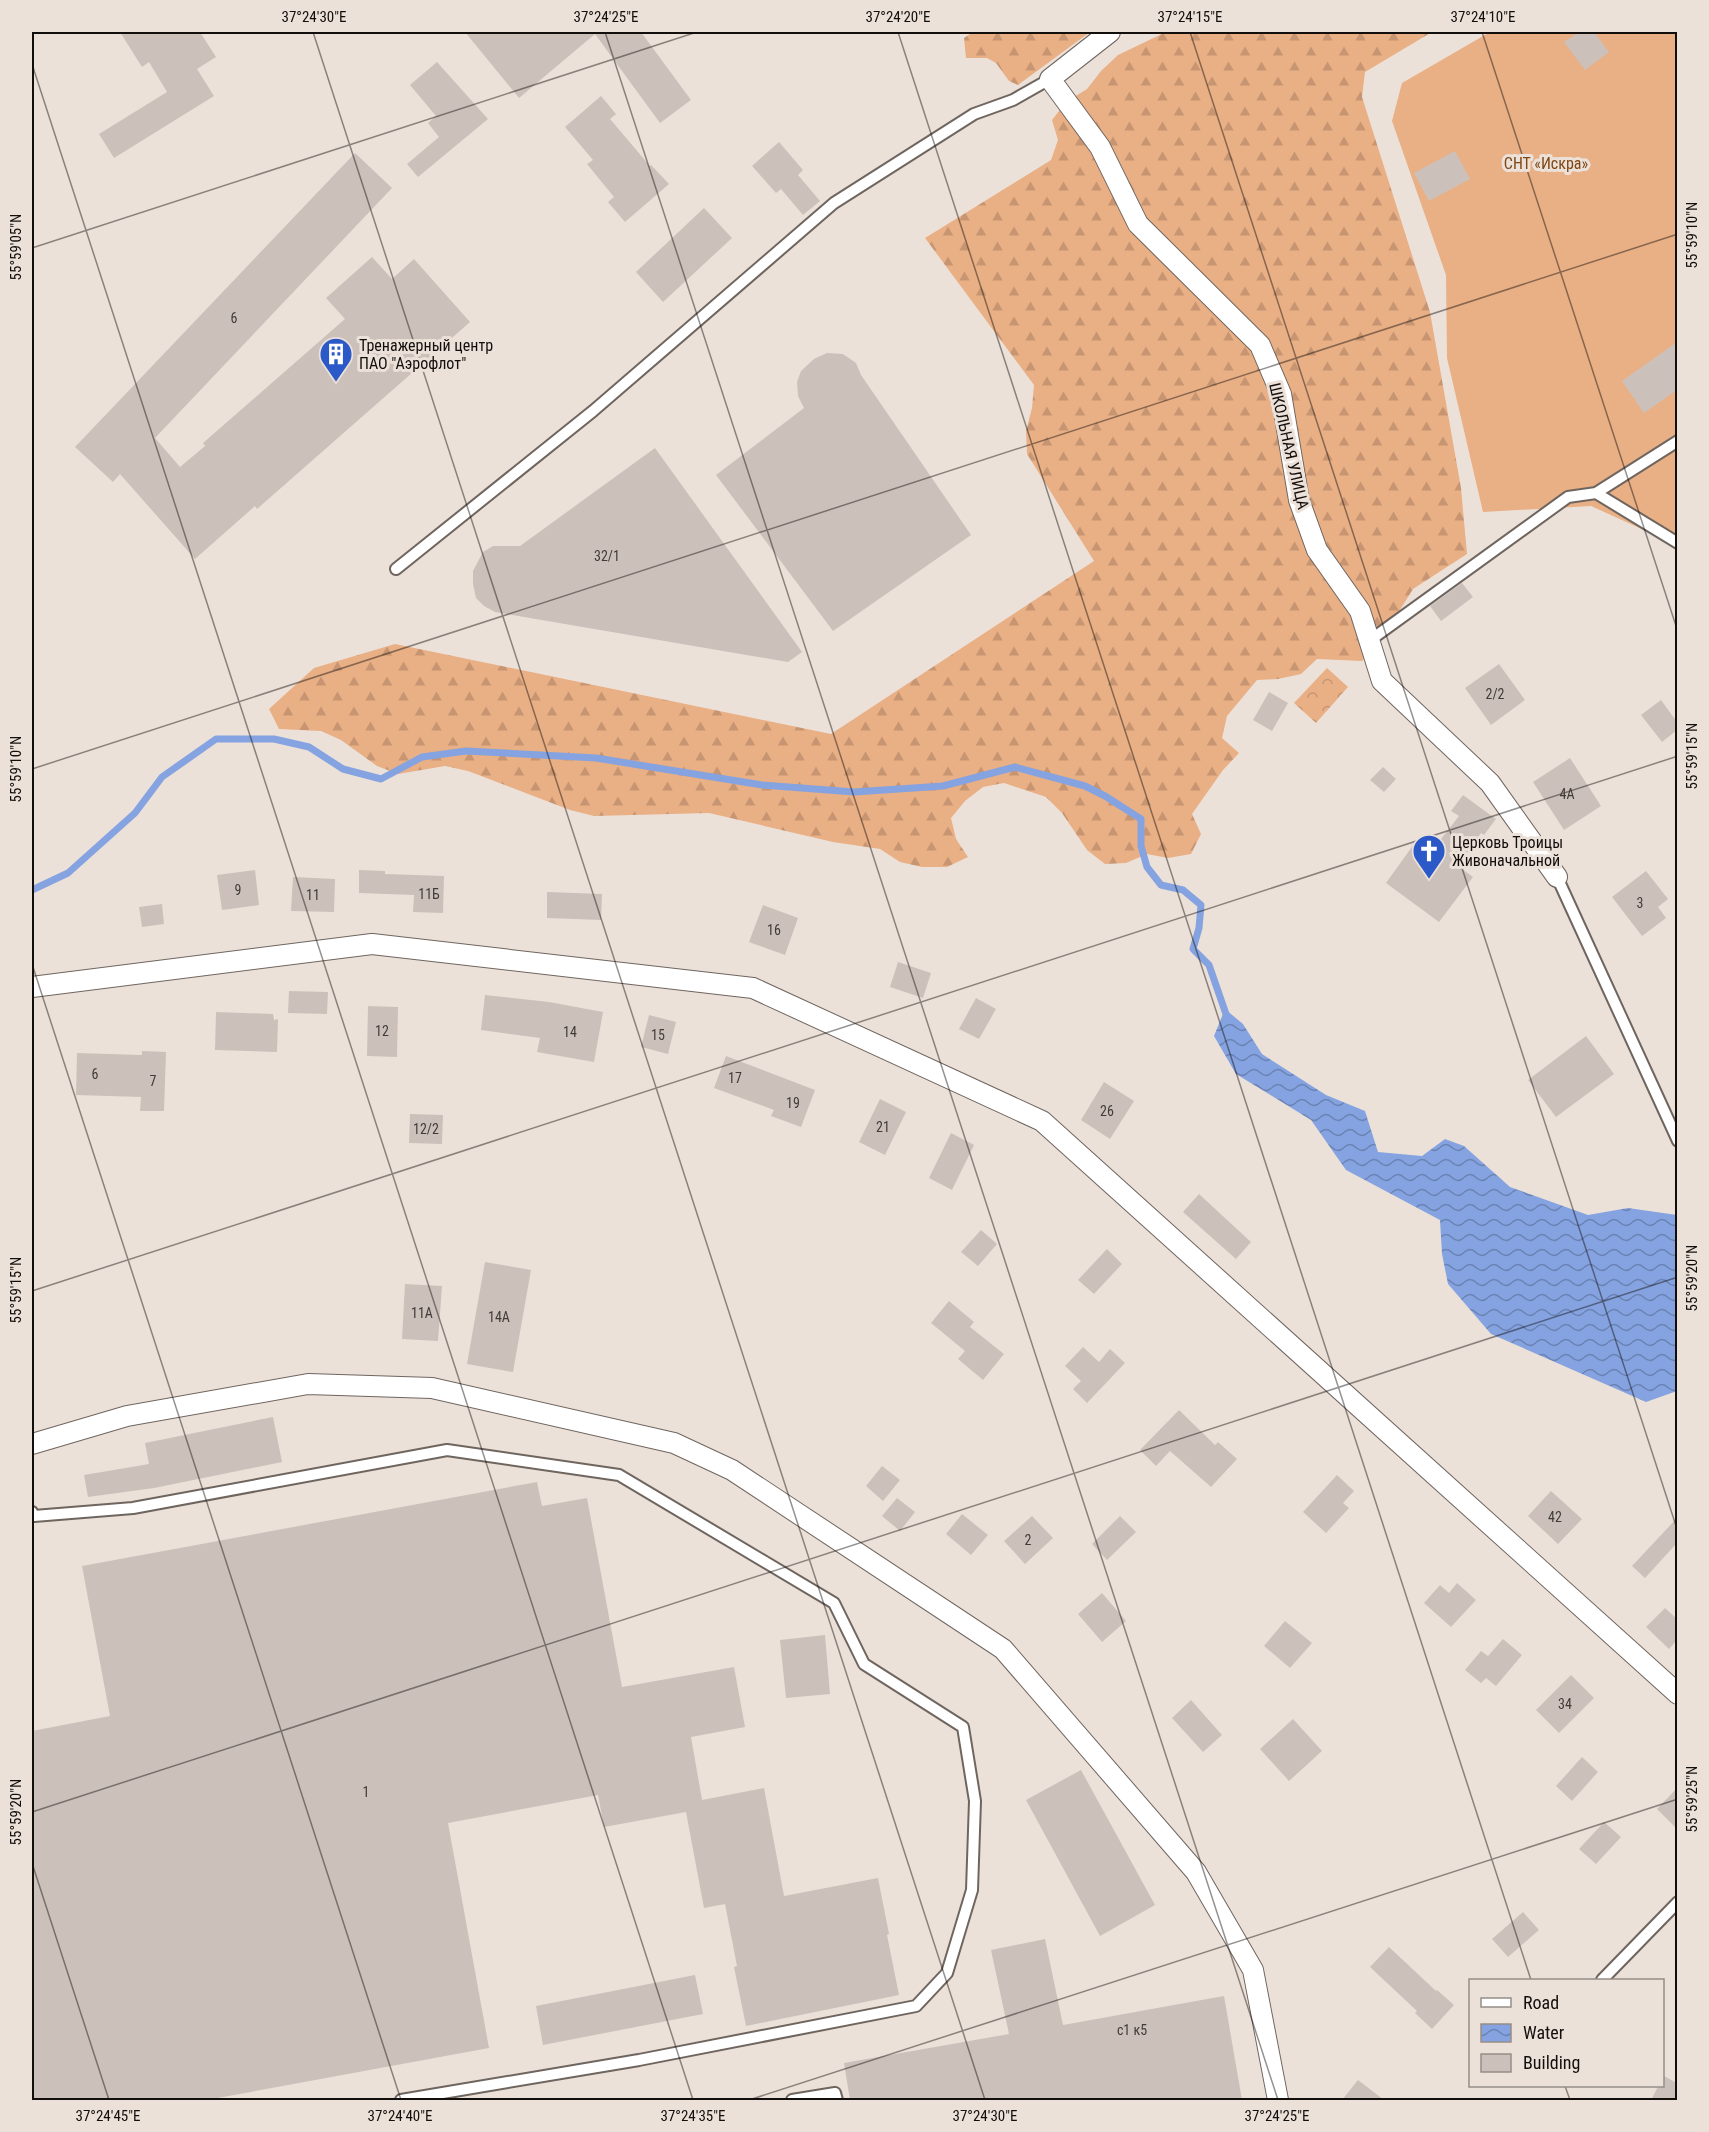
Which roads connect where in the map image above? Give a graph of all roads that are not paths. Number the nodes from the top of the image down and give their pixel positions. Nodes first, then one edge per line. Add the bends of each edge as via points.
1 (1110, 32) edge
2 (1050, 79) junction
3 (1677, 441) edge
4 (1596, 492) junction
5 (1677, 543) edge
6 (396, 569) dead end
7 (1370, 641) junction
8 (1557, 877) joint
9 (32, 987) edge
10 (1677, 1142) edge
11 (32, 1444) edge
12 (32, 1512) edge
13 (1677, 1694) edge
14 (1677, 1902) edge
15 (1603, 1979) edge
16 (401, 2100) edge
17 (792, 2100) edge
18 (837, 2100) edge
19 (1278, 2100) edge

1 - 2 street
2 - 6 lane via 1013,100 974,114 834,202 593,411
2 - 7 street, ШКОЛЬНАЯ УЛИЦА via 1100,147 1138,224 1260,345 1281,394 1299,500 1317,550 1360,611
3 - 4 lane
4 - 5 lane
4 - 7 lane via 1568,497
7 - 8 street, ШКОЛЬНАЯ УЛИЦА via 1382,681 1490,783
8 - 10 lane
9 - 13 street via 372,944 753,988 1042,1121
11 - 19 street via 126,1416 308,1384 432,1388 674,1443 732,1470 1003,1649 1196,1872 1253,1970
12 - 16 lane via 34,1516 134,1508 447,1450 619,1475 834,1603 864,1664 963,1727 975,1802 972,1890 947,1973 916,2006 639,2060
14 - 15 lane
17 - 18 lane via 835,2093

